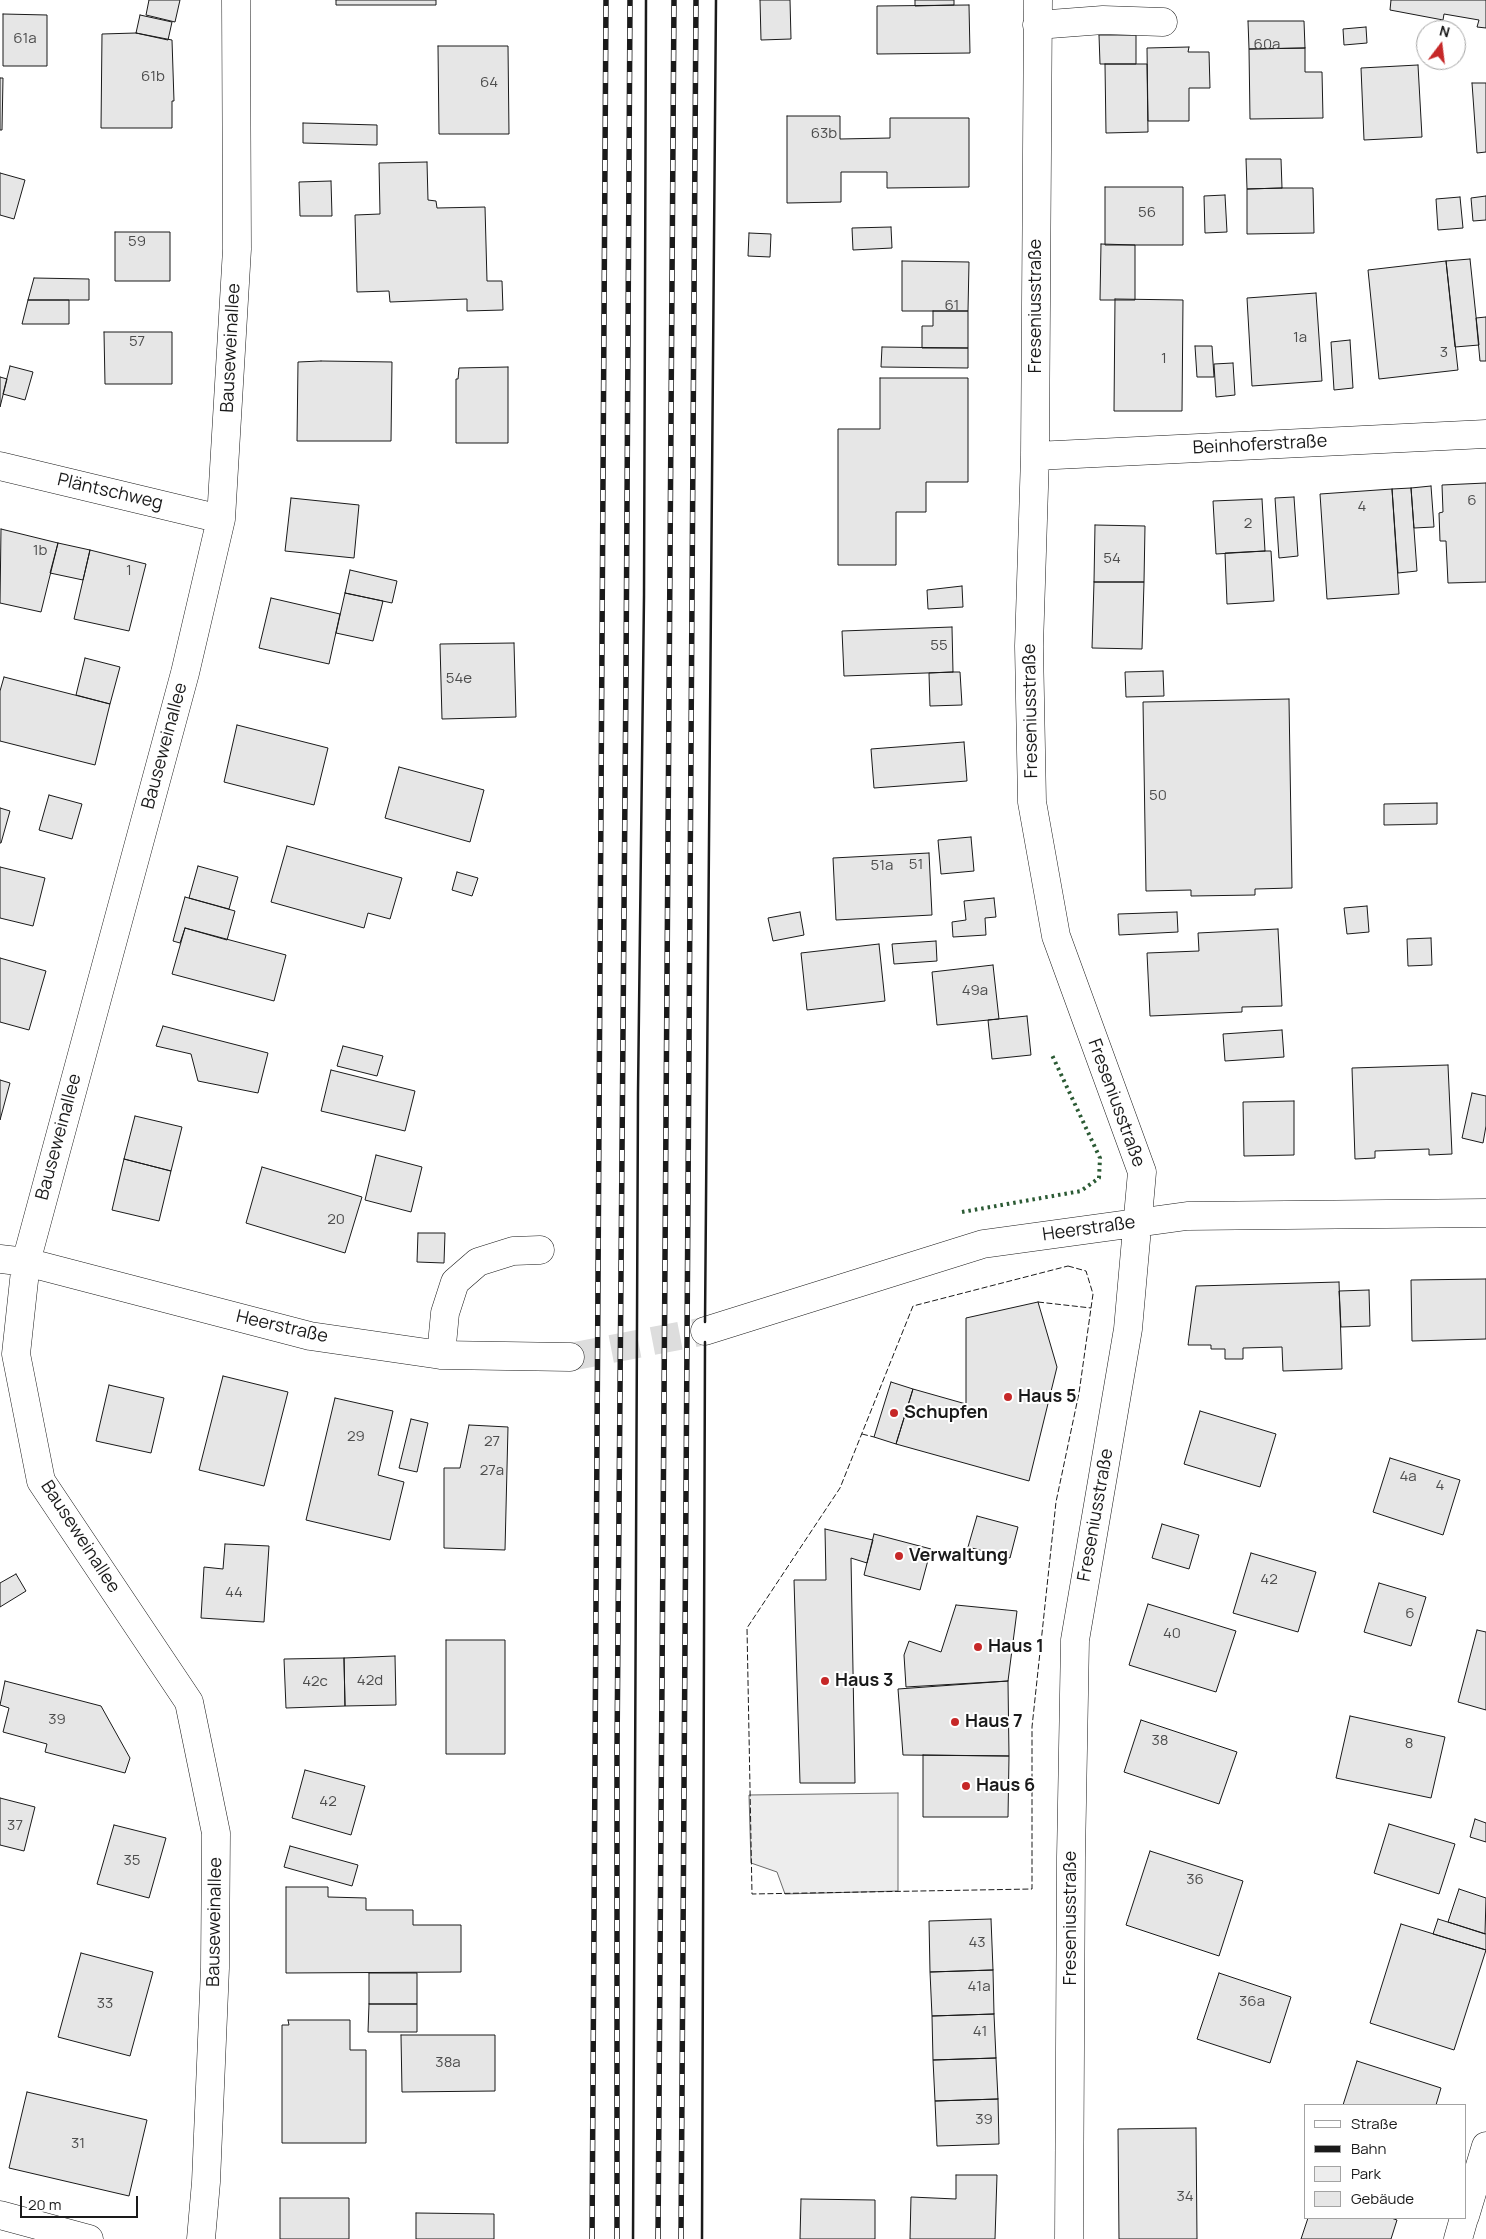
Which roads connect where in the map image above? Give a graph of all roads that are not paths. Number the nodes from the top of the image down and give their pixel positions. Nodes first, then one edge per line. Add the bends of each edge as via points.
1 (236, 0) edge
2 (1038, 13) edge
3 (1163, 22) dead end
4 (1486, 434) edge
5 (1035, 456) junction
6 (0, 466) edge
7 (220, 519) junction
8 (1486, 1212) edge
9 (1138, 1223) junction
10 (540, 1250) dead end
11 (13, 1261) edge
12 (706, 1331) tunnel mouth
13 (441, 1355) junction
14 (570, 1357) tunnel mouth
15 (1484, 2160) edge
16 (1466, 2211) edge
17 (0, 2215) edge
18 (1463, 2219) edge
19 (90, 2239) edge
20 (201, 2239) edge
21 (1069, 2239) edge
22 (1458, 2239) edge

1 - 7 street, Bauseweinallee via 237,249
2 - 3 street
2 - 5 street, Freseniusstraße
4 - 5 street, Beinhoferstraße
5 - 9 street, Freseniusstraße via 1029,646 1032,802 1056,936 1142,1172
6 - 7 street, Pläntschweg
7 - 11 street, Bauseweinallee via 185,673
8 - 9 street, Heerstraße via 1187,1216
9 - 12 street, Heerstraße via 983,1244
9 - 21 street, Freseniusstraße via 1128,1329 1075,1640
10 - 13 street via 512,1251 478,1262 455,1282 444,1313
11 - 13 street, Heerstraße via 310,1336
11 - 20 street, Bauseweinallee via 16,1354 41,1480 189,1702 216,1833 215,1968
13 - 14 street, Heerstraße
15 - 16 street
17 - 19 street
18 - 22 street

